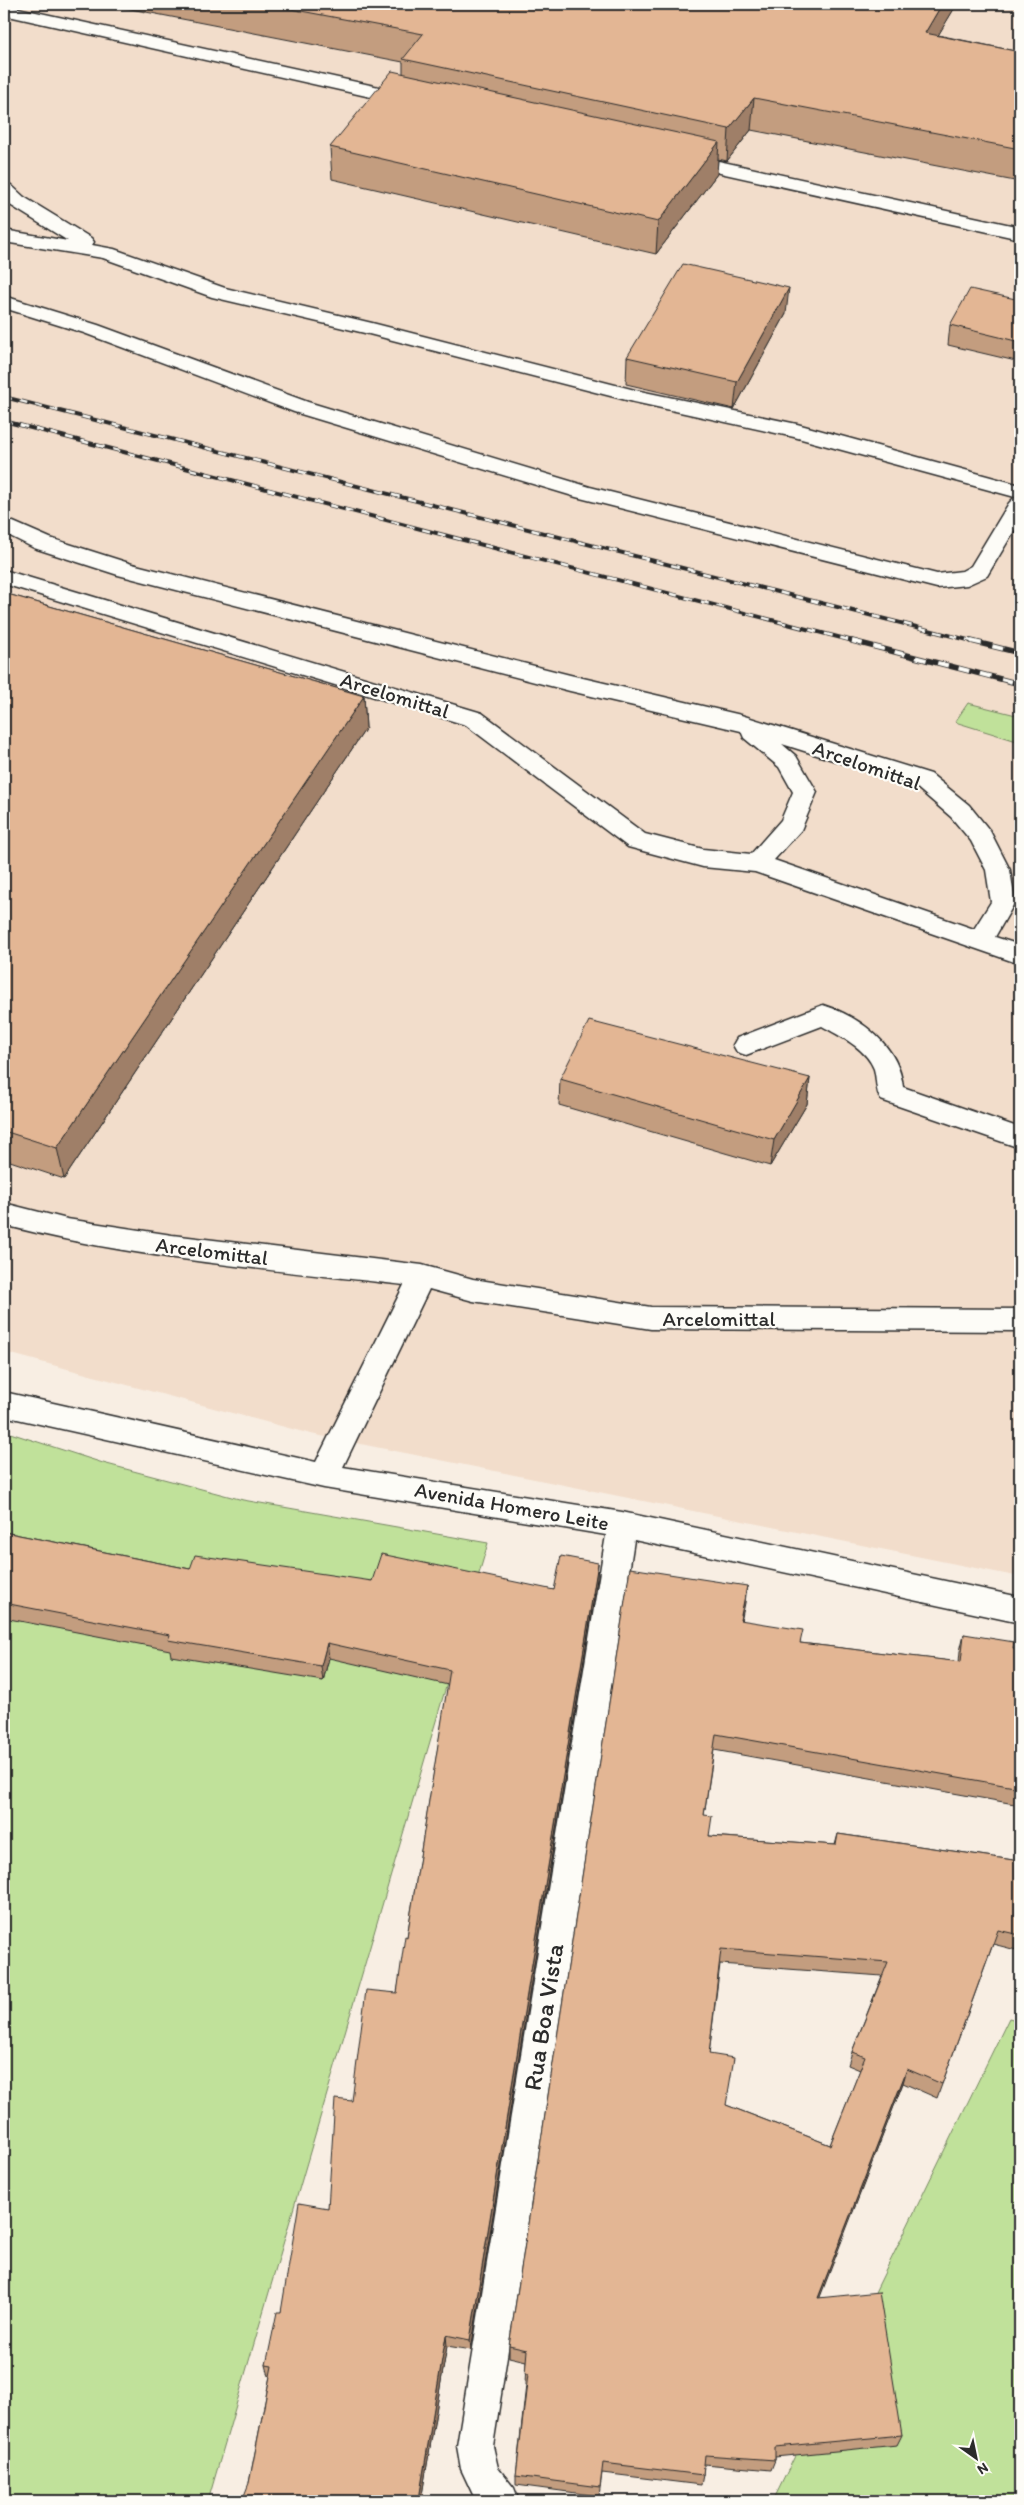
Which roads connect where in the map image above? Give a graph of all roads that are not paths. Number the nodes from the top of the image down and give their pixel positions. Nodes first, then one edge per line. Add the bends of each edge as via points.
1 (4, 10) edge
2 (430, 104) edge
3 (663, 155) edge
4 (4, 189) edge
5 (1020, 234) edge
6 (4, 236) edge
7 (107, 253) junction
8 (4, 302) edge
9 (1020, 492) edge
10 (1020, 503) edge
11 (4, 525) edge
12 (4, 577) edge
13 (741, 724) junction
14 (757, 863) junction
15 (1011, 901) edge
16 (980, 940) junction
17 (1020, 955) edge
18 (746, 1045) dead end
19 (1020, 1138) edge
20 (4, 1214) edge
21 (422, 1276) junction
22 (1020, 1320) edge
23 (4, 1404) edge
24 (324, 1476) junction
25 (622, 1525) junction
26 (1020, 1610) edge
27 (501, 2501) edge

1 - 2 street
3 - 5 street
4 - 7 street via 68,234
6 - 7 street
7 - 9 street via 219,293 634,396 797,431
8 - 10 street via 91,329 301,407 565,487 938,581 954,581 979,571
11 - 13 street, Arcelomittal via 42,543 126,570
12 - 14 street, Arcelomittal via 474,719 637,841 703,858
13 - 14 street, Arcelomittal via 788,762 805,792 792,824
13 - 15 street, Arcelomittal via 923,780 960,811 981,837
14 - 16 street, Arcelomittal
15 - 16 street, Arcelomittal
16 - 17 street, Arcelomittal
18 - 19 street via 823,1015 853,1031 878,1053 887,1070 890,1093
20 - 21 street, Arcelomittal via 67,1230 172,1246
21 - 22 street, Arcelomittal via 473,1290 651,1318
21 - 24 street
23 - 24 street, Avenida Homero Leite
24 - 25 street, Avenida Homero Leite
25 - 26 street, Avenida Homero Leite
25 - 27 street, Rua Boa Vista via 475,2446 478,2470 491,2492

